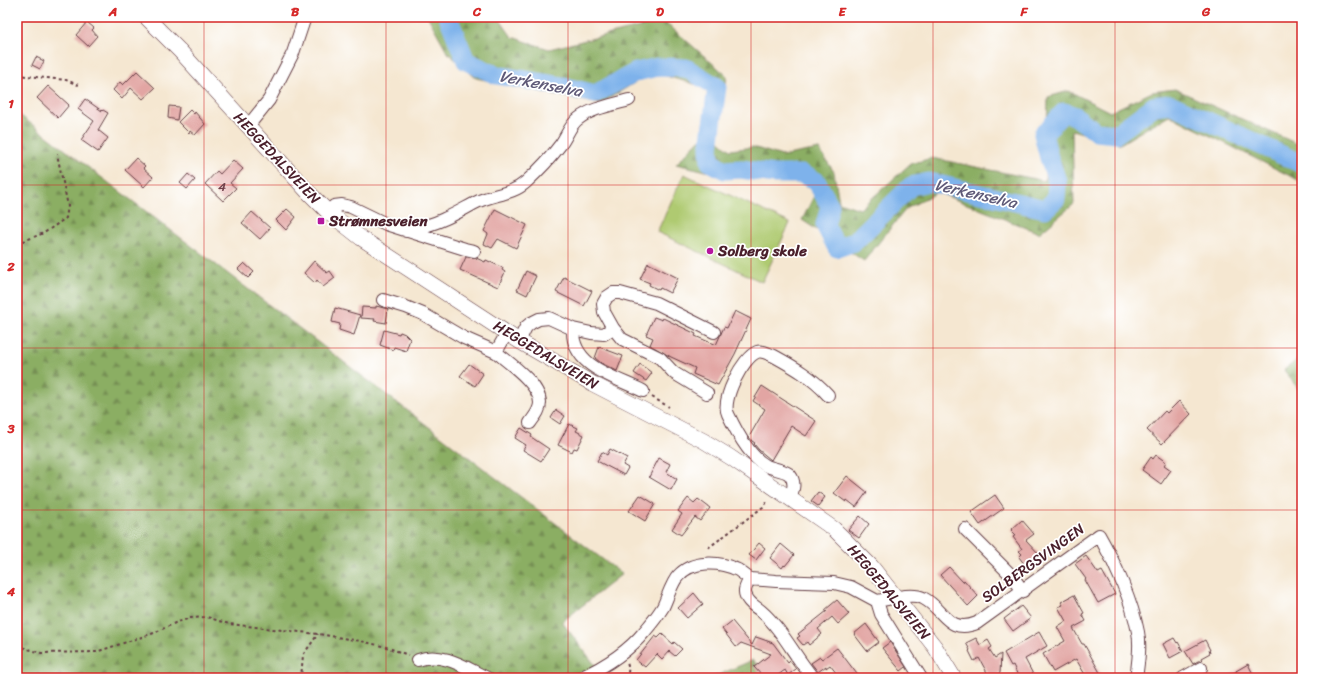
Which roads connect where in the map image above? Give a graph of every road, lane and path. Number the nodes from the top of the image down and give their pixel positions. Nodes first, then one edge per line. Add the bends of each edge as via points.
1 (146, 17) edge
2 (305, 17) edge
3 (17, 75) edge
4 (81, 86) dead end
5 (629, 100) dead end
6 (248, 126) junction
7 (58, 154) dead end
8 (328, 212) junction
9 (406, 231) junction
10 (17, 242) edge
11 (474, 251) dead end
12 (382, 300) dead end
13 (613, 328) junction
14 (573, 329) junction
15 (714, 332) dead end
16 (513, 337) junction
17 (496, 352) junction
18 (643, 391) joint
19 (707, 393) dead end
20 (828, 395) dead end
21 (672, 409) dead end
22 (530, 423) dead end
23 (790, 498) junction
24 (769, 499) dead end
25 (965, 529) dead end
26 (708, 548) dead end
27 (750, 579) junction
28 (1023, 591) junction
29 (897, 598) junction
30 (877, 602) junction
31 (318, 634) junction
32 (17, 648) edge
33 (622, 653) junction
34 (418, 660) joint
35 (1201, 668) dead end
36 (301, 678) edge
37 (487, 678) edge
38 (580, 678) edge
39 (625, 678) edge
40 (813, 678) edge
41 (921, 678) edge
42 (954, 678) edge
43 (1136, 678) edge
44 (1183, 678) edge

1 - 6 main road, HEGGEDALSVEIEN
2 - 6 street via 293,53 269,100
3 - 4 path via 66,80
5 - 9 street via 597,109 578,118 562,144 519,188 479,201 428,226
6 - 8 main road, HEGGEDALSVEIEN
7 - 10 path via 68,206 66,218 44,233
8 - 9 street via 334,206 351,207
8 - 16 main road, HEGGEDALSVEIEN via 360,238
9 - 11 street
12 - 17 street via 423,314 464,338
13 - 14 street via 604,334
13 - 15 street via 604,312 603,304 613,293 620,293 656,303
13 - 19 street via 622,338 660,358 674,373
14 - 16 street via 549,318 539,319
14 - 18 street via 575,344 584,359 602,372
16 - 17 street
16 - 23 main road, HEGGEDALSVEIEN via 593,384 704,441
17 - 22 street via 515,367 538,394 539,410
18 - 21 path
20 - 23 street via 818,384 764,351 756,352 747,358 728,392 726,412 748,448 758,461 791,476 794,489
23 - 29 main road, HEGGEDALSVEIEN via 852,545
24 - 26 path via 763,507
25 - 28 street via 1012,576
27 - 30 street via 834,583 851,587
27 - 33 street via 738,570 723,565 708,563 687,569 677,577 662,609 643,633
27 - 40 street via 746,586 746,598 773,623
28 - 29 street, SOLBERGSVINGEN via 968,627 957,626 948,621 922,598
28 - 43 street, SOLBERGSVINGEN via 1099,535 1112,558 1138,633
29 - 30 street, SOLBERGSVINGEN
29 - 42 main road, HEGGEDALSVEIEN via 935,647
30 - 41 street via 881,614
31 - 32 path via 229,624 207,617 190,618 174,623 154,633 96,652 41,653
31 - 34 path via 386,647
31 - 36 path via 304,655
33 - 38 street
33 - 39 path via 629,667
34 - 37 street via 441,658
35 - 44 street

